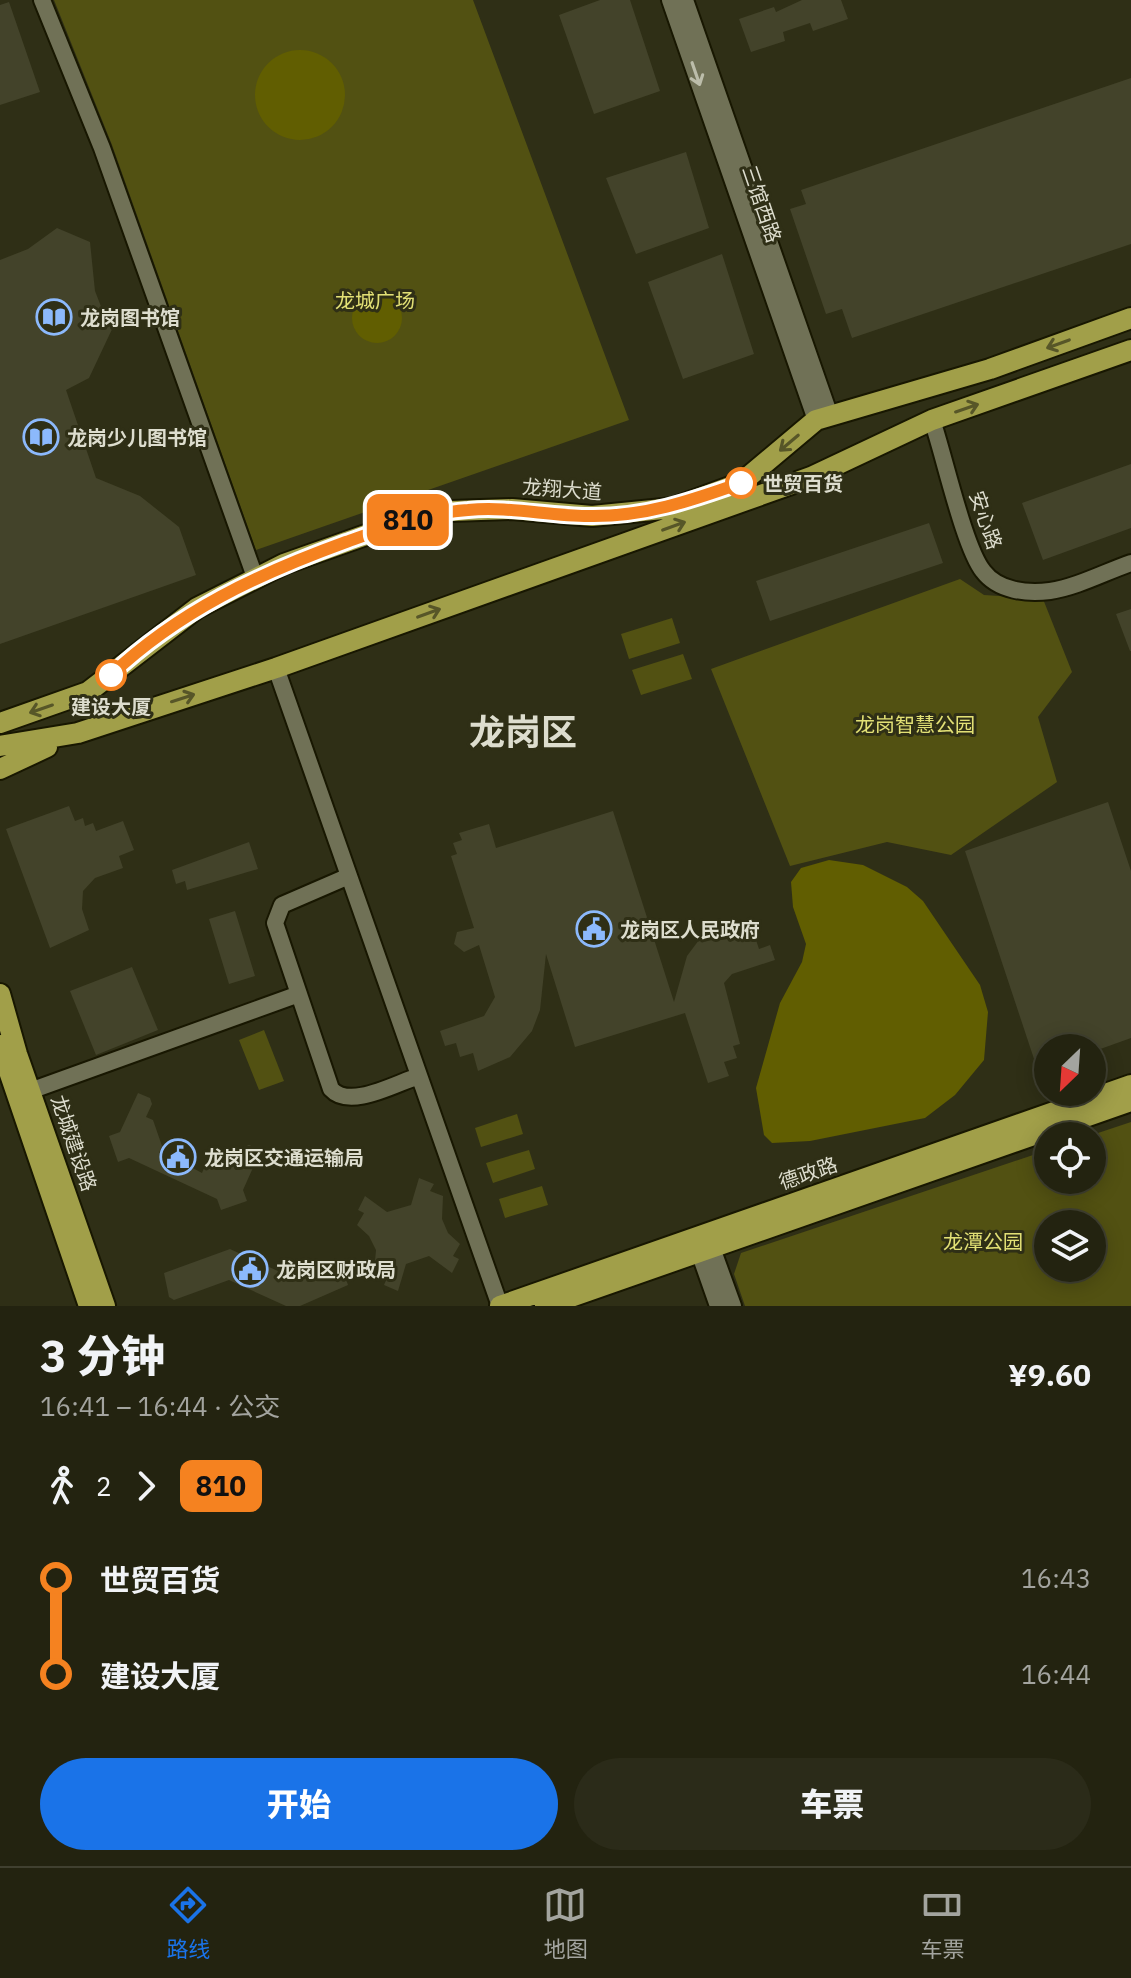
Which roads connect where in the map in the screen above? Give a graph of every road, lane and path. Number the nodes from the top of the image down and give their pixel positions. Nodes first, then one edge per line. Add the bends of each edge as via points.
1 (42, 0) edge
2 (670, 0) edge
3 (685, 0) edge
4 (1131, 318) edge
5 (1131, 350) edge
6 (823, 418) junction
7 (932, 420) junction
8 (1131, 563) edge
9 (255, 577) junction
10 (276, 668) junction
11 (0, 723) edge
12 (78, 733) junction
13 (0, 746) edge
14 (0, 769) edge
15 (349, 876) junction
16 (0, 994) edge
17 (299, 994) junction
18 (0, 1045) edge
19 (419, 1076) junction
20 (1131, 1085) edge
21 (30, 1091) junction
22 (1131, 1101) edge
23 (704, 1245) junction
24 (89, 1306) edge
25 (105, 1306) edge
26 (500, 1306) edge
27 (545, 1306) edge
28 (718, 1306) edge
29 (733, 1306) edge

1 - 9 street via 102,148
2 -> 6 street, 三馆西路
3 - 6 street, 三馆西路
4 -> 6 main road, 龙翔大道 via 990,369
7 -> 5 main road
6 -> 9 main road, 龙翔大道 via 741,483 673,508 592,516 491,509 431,514
7 - 8 street, 安心路 via 970,544 983,572 1004,588 1054,591
10 -> 7 main road via 811,477
9 -> 11 main road, 龙翔大道 via 170,626 88,692
12 -> 10 main road
10 - 15 street
12 - 13 main road
12 - 14 main road
15 - 17 street via 289,900 277,911 276,929
15 - 19 street
16 - 21 main road, 龙城建设路
17 - 19 street via 337,1096 351,1098
17 - 21 street
18 - 24 main road, 龙城建设路
19 - 26 street
20 - 23 main road, 德政路
21 - 25 main road, 龙城建设路
22 - 23 main road, 德政路
23 - 26 main road, 德政路
23 - 27 main road, 德政路
23 - 28 street
23 - 29 street

